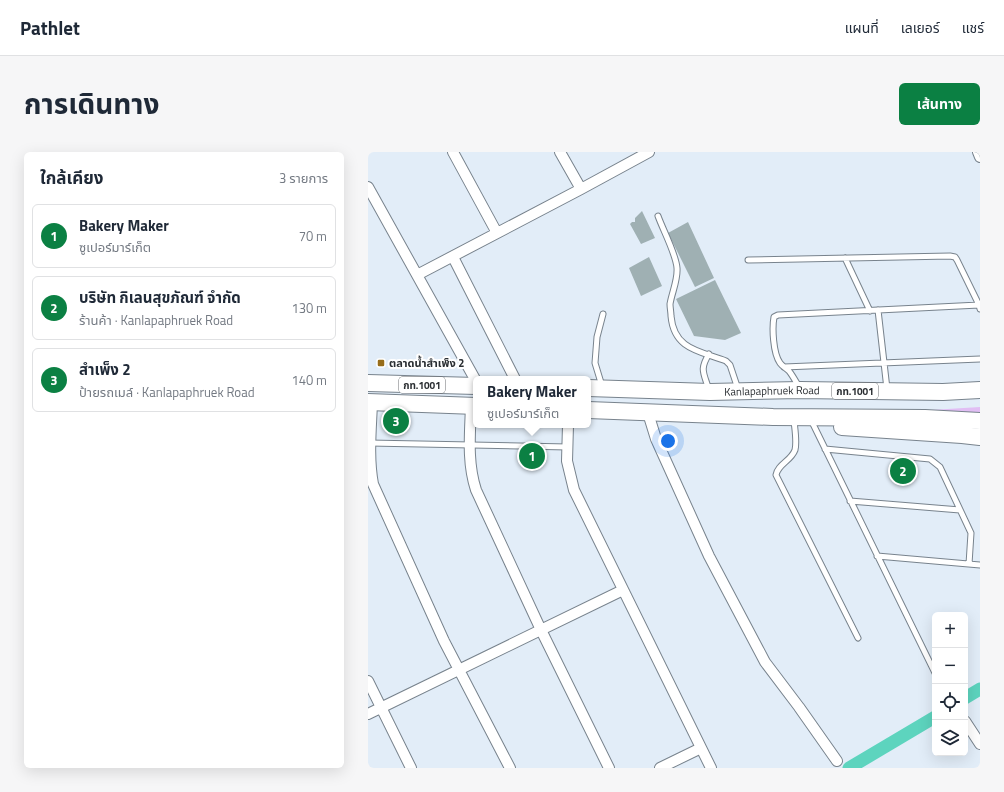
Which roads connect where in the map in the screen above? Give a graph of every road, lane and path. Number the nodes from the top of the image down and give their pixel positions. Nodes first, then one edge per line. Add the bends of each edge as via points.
1 (453, 152) edge
2 (560, 152) edge
3 (649, 152) edge
4 (978, 152) edge
5 (980, 157) edge
6 (368, 187) edge
7 (581, 189) junction
8 (658, 216) dead end
9 (497, 233) junction
10 (453, 257) junction
11 (845, 258) junction
12 (748, 260) dead end
13 (417, 275) junction
14 (980, 307) edge
15 (878, 310) junction
16 (870, 311) junction
17 (603, 314) dead end
18 (709, 354) junction
19 (980, 359) edge
20 (884, 363) junction
21 (784, 367) junction
22 (473, 376) edge
23 (514, 376) edge
24 (368, 383) edge
25 (473, 386) edge
26 (595, 388) edge
27 (800, 390) junction
28 (980, 390) edge
29 (710, 392) junction
30 (739, 392) junction
31 (887, 392) junction
32 (370, 403) edge
33 (473, 406) edge
34 (591, 410) edge
35 (648, 413) junction
36 (773, 417) junction
37 (794, 421) junction
38 (980, 421) edge
39 (813, 424) junction
40 (568, 428) edge
41 (980, 437) edge
42 (369, 443) edge
43 (470, 446) junction
44 (568, 447) junction
45 (825, 449) junction
46 (850, 501) junction
47 (960, 510) junction
48 (878, 556) junction
49 (968, 564) junction
50 (980, 565) edge
51 (623, 590) junction
52 (541, 630) junction
53 (858, 638) dead end
54 (932, 667) edge
55 (459, 669) junction
56 (368, 681) edge
57 (381, 708) junction
58 (368, 714) edge
59 (968, 726) edge
60 (980, 744) edge
61 (701, 748) junction
62 (837, 761) dead end
63 (411, 768) edge
64 (510, 768) edge
65 (609, 768) edge
66 (660, 768) edge
67 (711, 768) edge

1 - 9 street
2 - 7 street
3 - 7 street
4 - 5 street
6 - 13 street
7 - 9 street
8 - 18 lane via 677,268 670,306 675,334 683,344
9 - 10 street
10 - 13 street
10 - 23 street
11 - 12 lane
11 - 14 lane via 955,257
11 - 16 lane
13 - 22 street
14 - 15 lane
15 - 16 lane
15 - 20 lane
16 - 21 lane via 774,317 774,349 776,357
17 - 26 lane via 597,337
18 - 29 lane via 702,370
18 - 30 lane via 730,365
19 - 20 lane
20 - 21 lane
20 - 31 lane
21 - 27 lane
24 - 25 main road, กท.1001
26 - 29 main road, Kanlapaphruek Road / กท.1001
27 - 30 main road, Kanlapaphruek Road / กท.1001
27 - 31 main road, Kanlapaphruek Road / กท.1001
28 - 31 main road, Kanlapaphruek Road / กท.1001
29 - 30 main road, Kanlapaphruek Road / กท.1001
32 - 33 main road, กท.1001
32 - 42 street
33 - 43 street
34 - 35 main road
35 - 36 main road
35 - 62 street via 656,439 710,556 765,662
36 - 37 main road
36 - 38 main road
37 - 39 main road
37 - 53 lane via 795,450 780,466 776,475
39 - 41 main road
39 - 45 lane
40 - 44 street
42 - 43 lane
42 - 55 street via 373,484
43 - 44 lane
43 - 52 street via 472,477 476,490
44 - 51 street via 567,461 574,490
45 - 46 lane
45 - 47 lane via 930,458 940,467
46 - 47 lane
46 - 48 lane
47 - 49 lane via 970,533
48 - 49 lane
48 - 54 lane
49 - 50 lane
51 - 52 street
51 - 61 street
52 - 55 street
52 - 65 street
55 - 57 street
55 - 64 street
56 - 57 street
57 - 58 street
57 - 63 street
59 - 60 street
61 - 66 street
61 - 67 street

